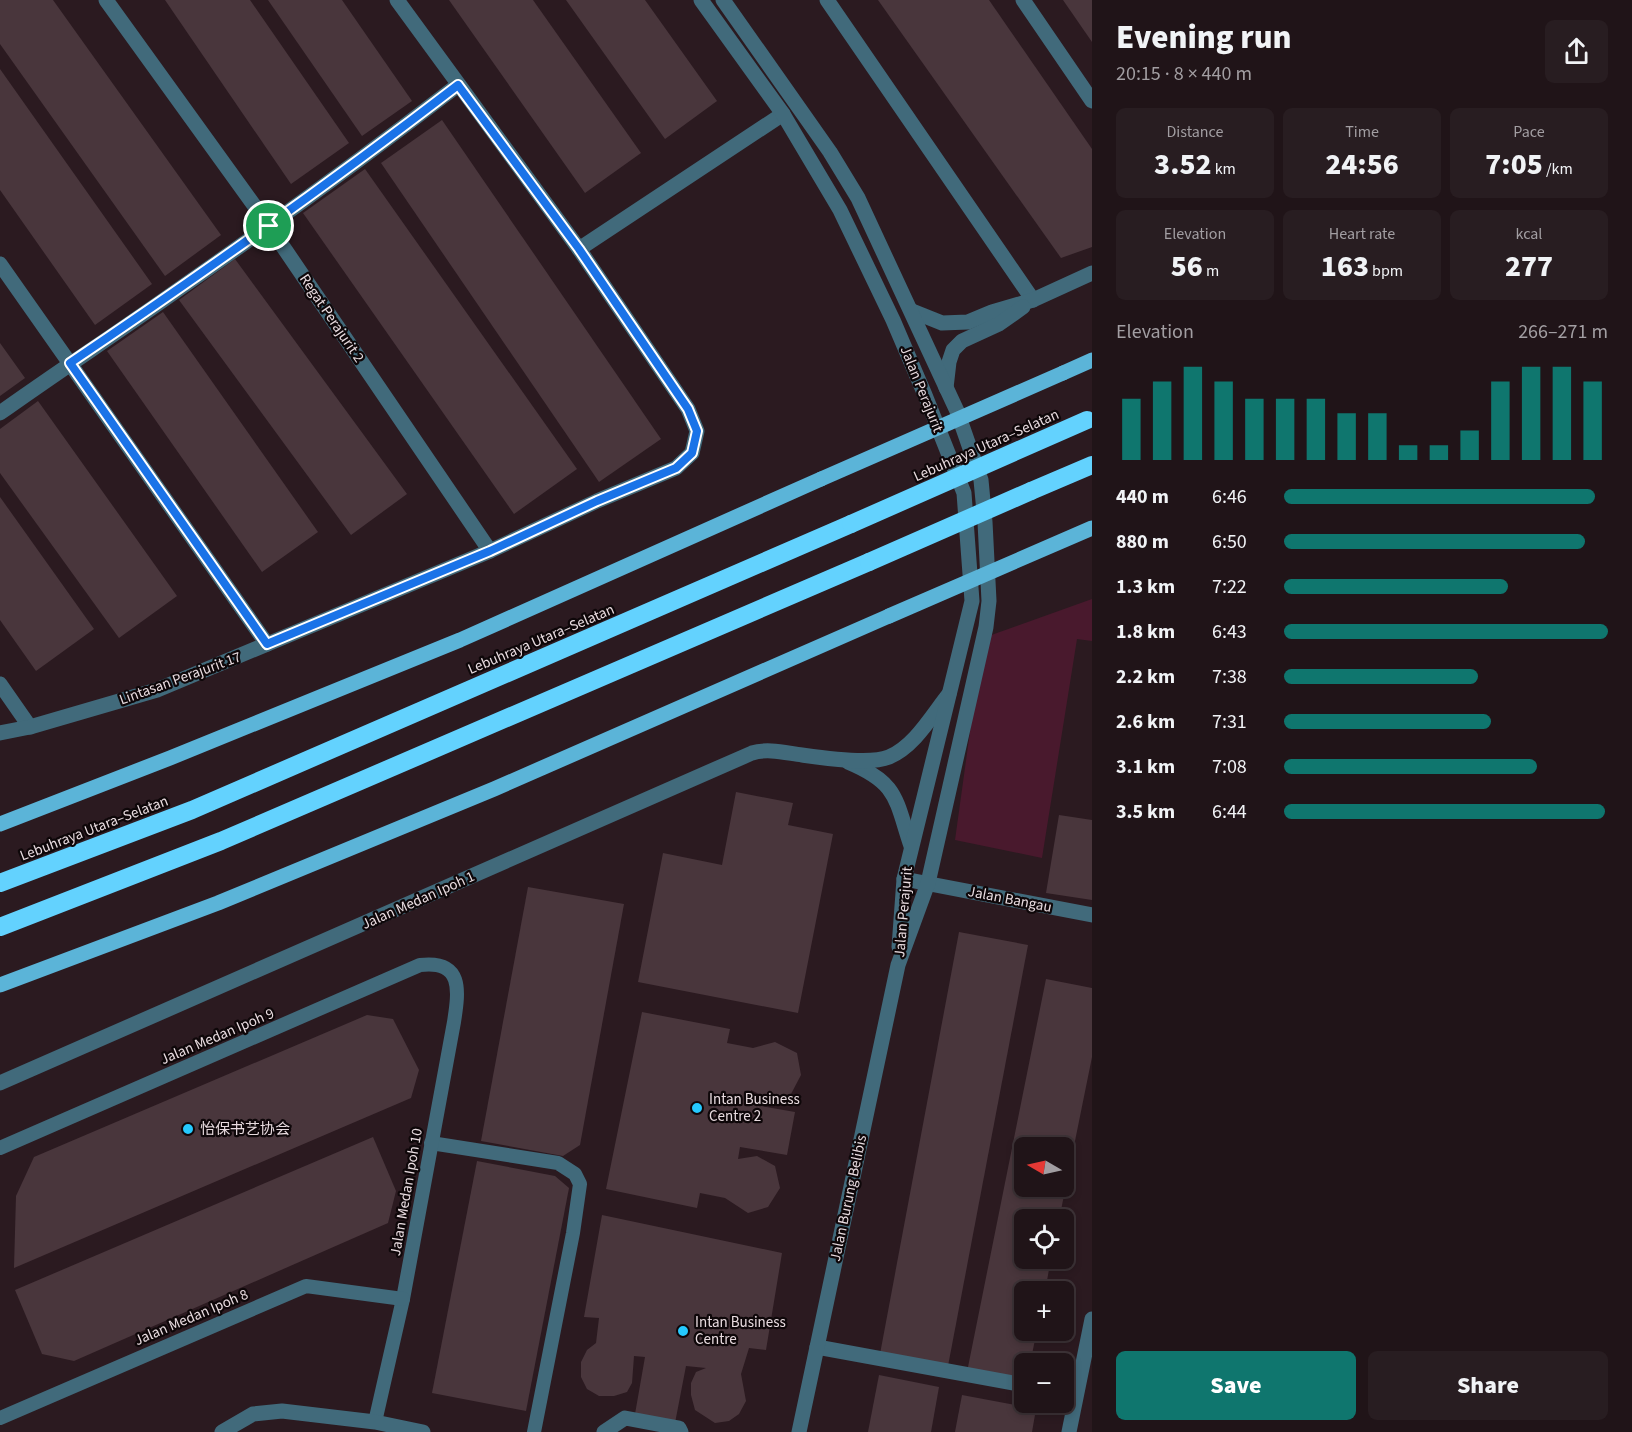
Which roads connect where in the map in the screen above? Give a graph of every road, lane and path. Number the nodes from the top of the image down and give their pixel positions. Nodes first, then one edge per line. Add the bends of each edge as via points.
1 (106, 0) edge
2 (398, 0) edge
3 (701, 0) edge
4 (723, 0) edge
5 (827, 0) edge
6 (1023, 0) edge
7 (458, 85) junction
8 (1092, 102) edge
9 (783, 114) junction
10 (269, 226) junction
11 (579, 249) junction
12 (0, 264) edge
13 (1092, 273) edge
14 (1033, 300) junction
15 (912, 311) junction
16 (1092, 360) edge
17 (70, 363) junction
18 (946, 388) junction
19 (0, 413) edge
20 (1089, 419) edge
21 (1092, 465) edge
22 (1092, 528) edge
23 (490, 551) junction
24 (267, 644) junction
25 (0, 684) edge
26 (951, 692) junction
27 (30, 727) junction
28 (0, 733) edge
29 (843, 760) junction
30 (0, 824) edge
31 (911, 846) junction
32 (904, 879) junction
33 (0, 883) edge
34 (928, 883) junction
35 (1092, 915) edge
36 (0, 927) edge
37 (898, 965) junction
38 (448, 969) joint
39 (0, 985) edge
40 (0, 1083) edge
41 (431, 1143) junction
42 (0, 1148) edge
43 (403, 1299) junction
44 (1092, 1319) edge
45 (817, 1347) junction
46 (1074, 1380) edge
47 (1014, 1383) edge
48 (1069, 1413) edge
49 (0, 1418) edge
50 (375, 1422) junction
51 (222, 1432) edge
52 (423, 1432) edge
53 (534, 1432) edge
54 (604, 1432) edge
55 (681, 1432) edge
56 (799, 1432) edge
57 (1069, 1432) edge

1 - 10 street, Regat Perajurit 2
2 - 7 street, Lintasan Perajurit 17
3 - 9 street, Jalan Perajurit
4 - 15 street, Jalan Perajurit via 858,198
5 - 14 street
6 - 8 street
7 - 10 street
7 - 11 street, Lintasan Perajurit 17
9 - 11 street
9 - 26 street, Jalan Perajurit via 840,210 893,320 964,493 972,601
10 - 17 street
10 - 23 street, Regat Perajurit 2
11 - 23 street, Lintasan Perajurit 17 via 688,409 697,431 692,453 676,468
12 - 17 street
13 - 14 street
14 - 15 street via 956,324 942,323
14 - 18 street via 953,350
15 - 18 street, Jalan Perajurit
16 - 30 main road, bridge via 460,640
17 - 19 street
17 - 24 street
18 - 34 street, Jalan Perajurit via 981,480 989,601
20 - 33 highway, Lebuhraya Utara–Selatan, bridge via 192,810
21 - 36 highway, bridge via 221,841
22 - 39 main road, bridge via 494,789 218,903
23 - 24 street, Lintasan Perajurit 17
24 - 27 street, Lintasan Perajurit 17 via 157,690
25 - 27 street
26 - 29 street, Jalan Medan Ipoh 1 via 901,750 887,758
26 - 31 street, Jalan Perajurit
27 - 28 street, Lintasan Perajurit 17
29 - 31 street, Jalan Medan Ipoh 1 via 871,772 891,789
29 - 40 street, Jalan Medan Ipoh 1 via 768,751 752,753
31 - 32 street, Jalan Perajurit
32 - 34 street, Jalan Bangau
32 - 37 street, Jalan Perajurit
34 - 35 street, Jalan Bangau
34 - 37 street, Jalan Perajurit
37 - 45 street, Jalan Burung Belibis
38 - 41 lane, Jalan Medan Ipoh 10 via 456,981 458,995
38 - 42 lane, Jalan Medan Ipoh 9 via 435,964 420,965
41 - 43 lane, Jalan Medan Ipoh 10
41 - 53 lane via 558,1163 575,1174 580,1184
43 - 49 lane, Jalan Medan Ipoh 8 via 306,1286
43 - 50 lane, Jalan Medan Ipoh 10
44 - 46 street
45 - 47 street
45 - 56 street, Jalan Burung Belibis
48 - 57 street
50 - 51 street via 282,1411 254,1414
50 - 52 street
54 - 55 street via 626,1418 679,1428

